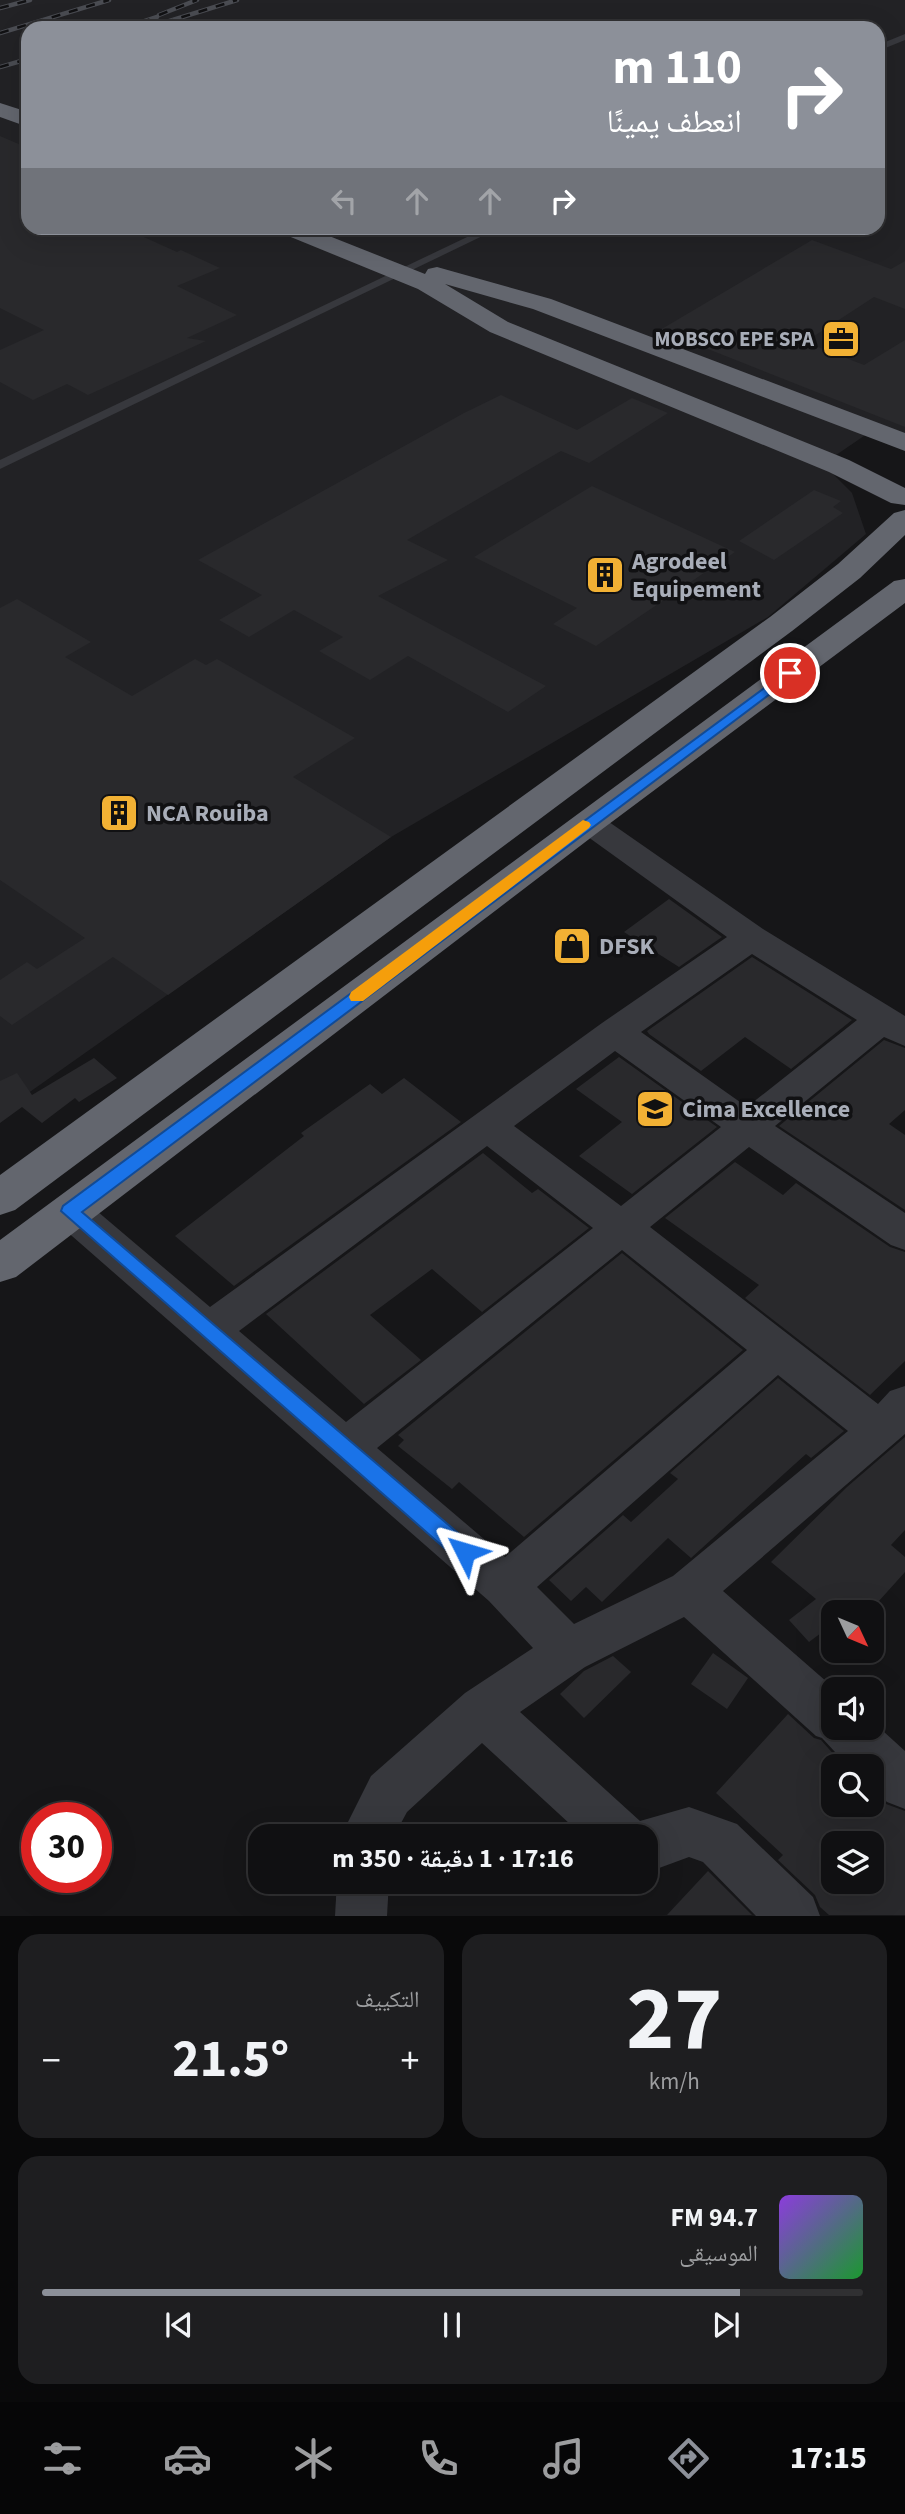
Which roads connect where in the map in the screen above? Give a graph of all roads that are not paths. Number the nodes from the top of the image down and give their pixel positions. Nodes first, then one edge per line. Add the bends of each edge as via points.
1 (905, 37) edge
2 (885, 45) edge
3 (0, 98) edge
4 (21, 106) edge
5 (0, 109) edge
6 (21, 117) edge
7 (309, 235) edge
8 (337, 235) edge
9 (483, 235) edge
10 (422, 275) junction
11 (905, 443) edge
12 (905, 453) edge
13 (0, 465) edge
14 (904, 496) edge
15 (905, 589) edge
16 (588, 822) junction
17 (751, 937) junction
18 (894, 1026) edge
19 (615, 1032) junction
20 (746, 1126) junction
21 (488, 1127) junction
22 (0, 1198) edge
23 (70, 1211) junction
24 (622, 1228) junction
25 (905, 1234) edge
26 (0, 1264) edge
27 (208, 1331) junction
28 (778, 1349) junction
29 (892, 1418) edge
30 (344, 1449) junction
31 (505, 1586) junction
32 (689, 1591) junction
33 (568, 1651) junction
34 (821, 1709) edge
35 (482, 1710) junction
36 (857, 1740) edge
37 (905, 1783) edge
38 (373, 1824) edge
39 (608, 1824) edge
40 (658, 1843) edge
41 (362, 1894) edge
42 (361, 1916) edge
43 (793, 1916) edge

1 - 2 lane
3 - 4 highway
5 - 6 highway
7 - 10 highway
8 - 10 highway
9 - 10 lane
10 - 11 highway via 542,304
10 - 12 highway
10 - 13 lane
10 - 14 highway
14 - 22 highway via 849,571 781,624
15 - 16 highway
16 - 17 street
16 - 23 highway
17 - 18 street
17 - 19 street
18 - 20 street
19 - 20 street
19 - 21 street
20 - 24 street
20 - 25 street
21 - 24 street
21 - 27 street
23 - 26 highway
23 - 27 street
24 - 28 street
24 - 30 street
27 - 30 street
28 - 29 street
28 - 31 street
29 - 32 street
30 - 31 street
31 - 33 street
32 - 33 street
32 - 34 street
33 - 35 street
35 - 38 street via 389,1794
35 - 39 street
36 - 37 street
40 - 43 street via 689,1832 719,1842
41 - 42 street

